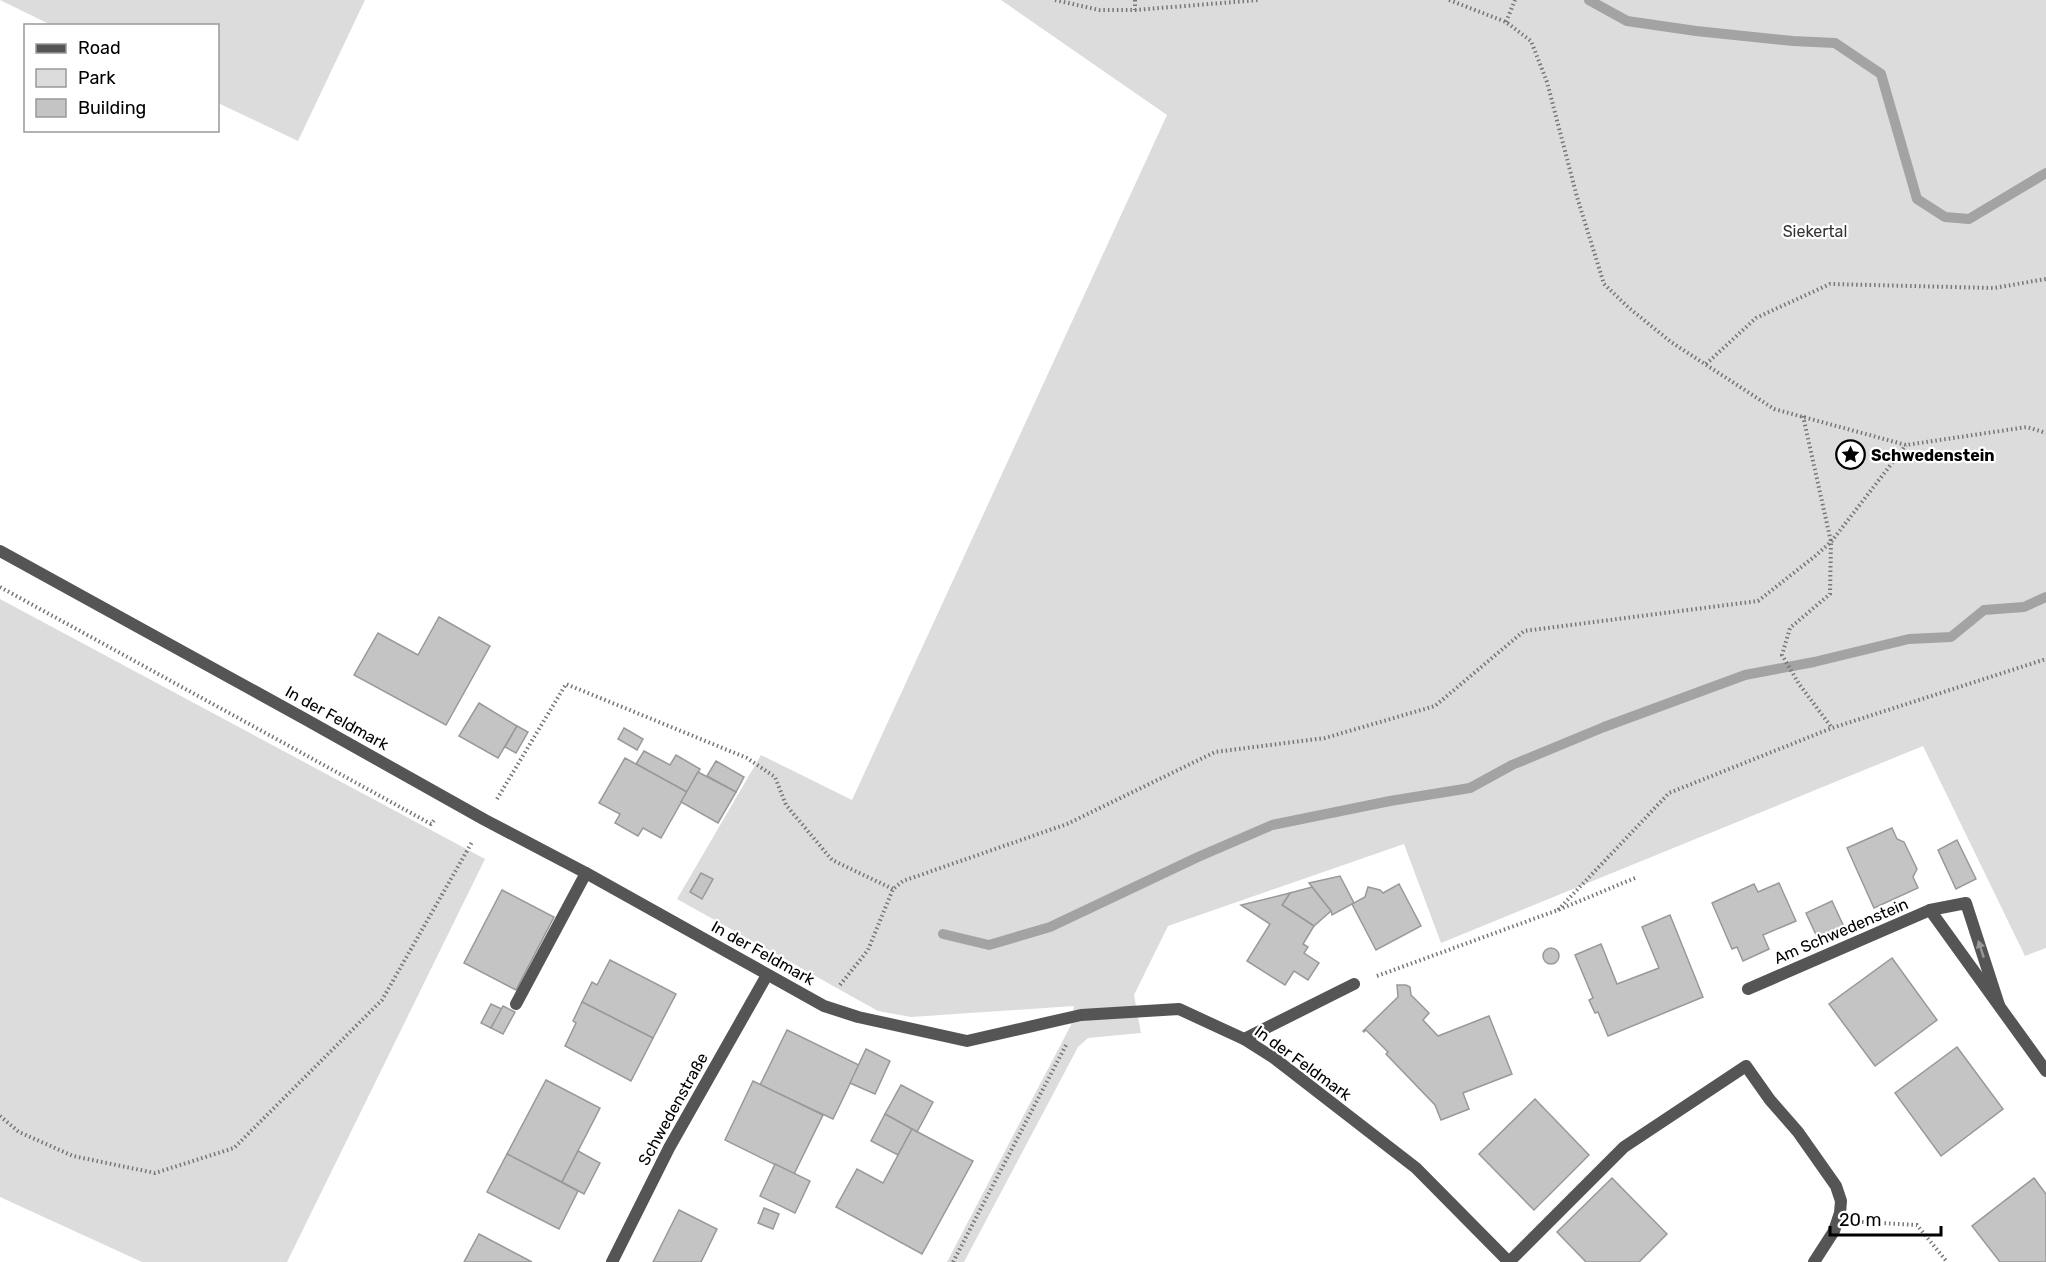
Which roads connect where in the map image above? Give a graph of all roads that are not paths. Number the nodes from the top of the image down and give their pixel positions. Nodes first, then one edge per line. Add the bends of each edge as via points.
1 (0, 551) edge
2 (586, 873) junction
3 (1930, 910) junction
4 (767, 975) junction
5 (1354, 984) road end
6 (1748, 989) dead end
7 (516, 1004) dead end
8 (1999, 1005) junction
9 (1244, 1039) junction
10 (2046, 1071) edge
11 (612, 1262) edge
12 (1509, 1262) edge
13 (1814, 1262) edge

1 - 2 street, In der Feldmark
2 - 4 street, In der Feldmark
2 - 7 street
3 - 6 street, Am Schwedenstein
3 - 8 street, Am Schwedenstein
8 -> 3 street via 1966,903
4 - 9 street, In der Feldmark via 824,1006 967,1041 1081,1015 1179,1009
4 - 11 street, Schwedenstraße via 669,1149
5 - 9 street
8 - 10 street, Am Schwedenstein
9 - 12 street, In der Feldmark via 1416,1168
12 - 13 street via 1624,1147 1746,1066 1836,1186 1841,1201 1838,1221

